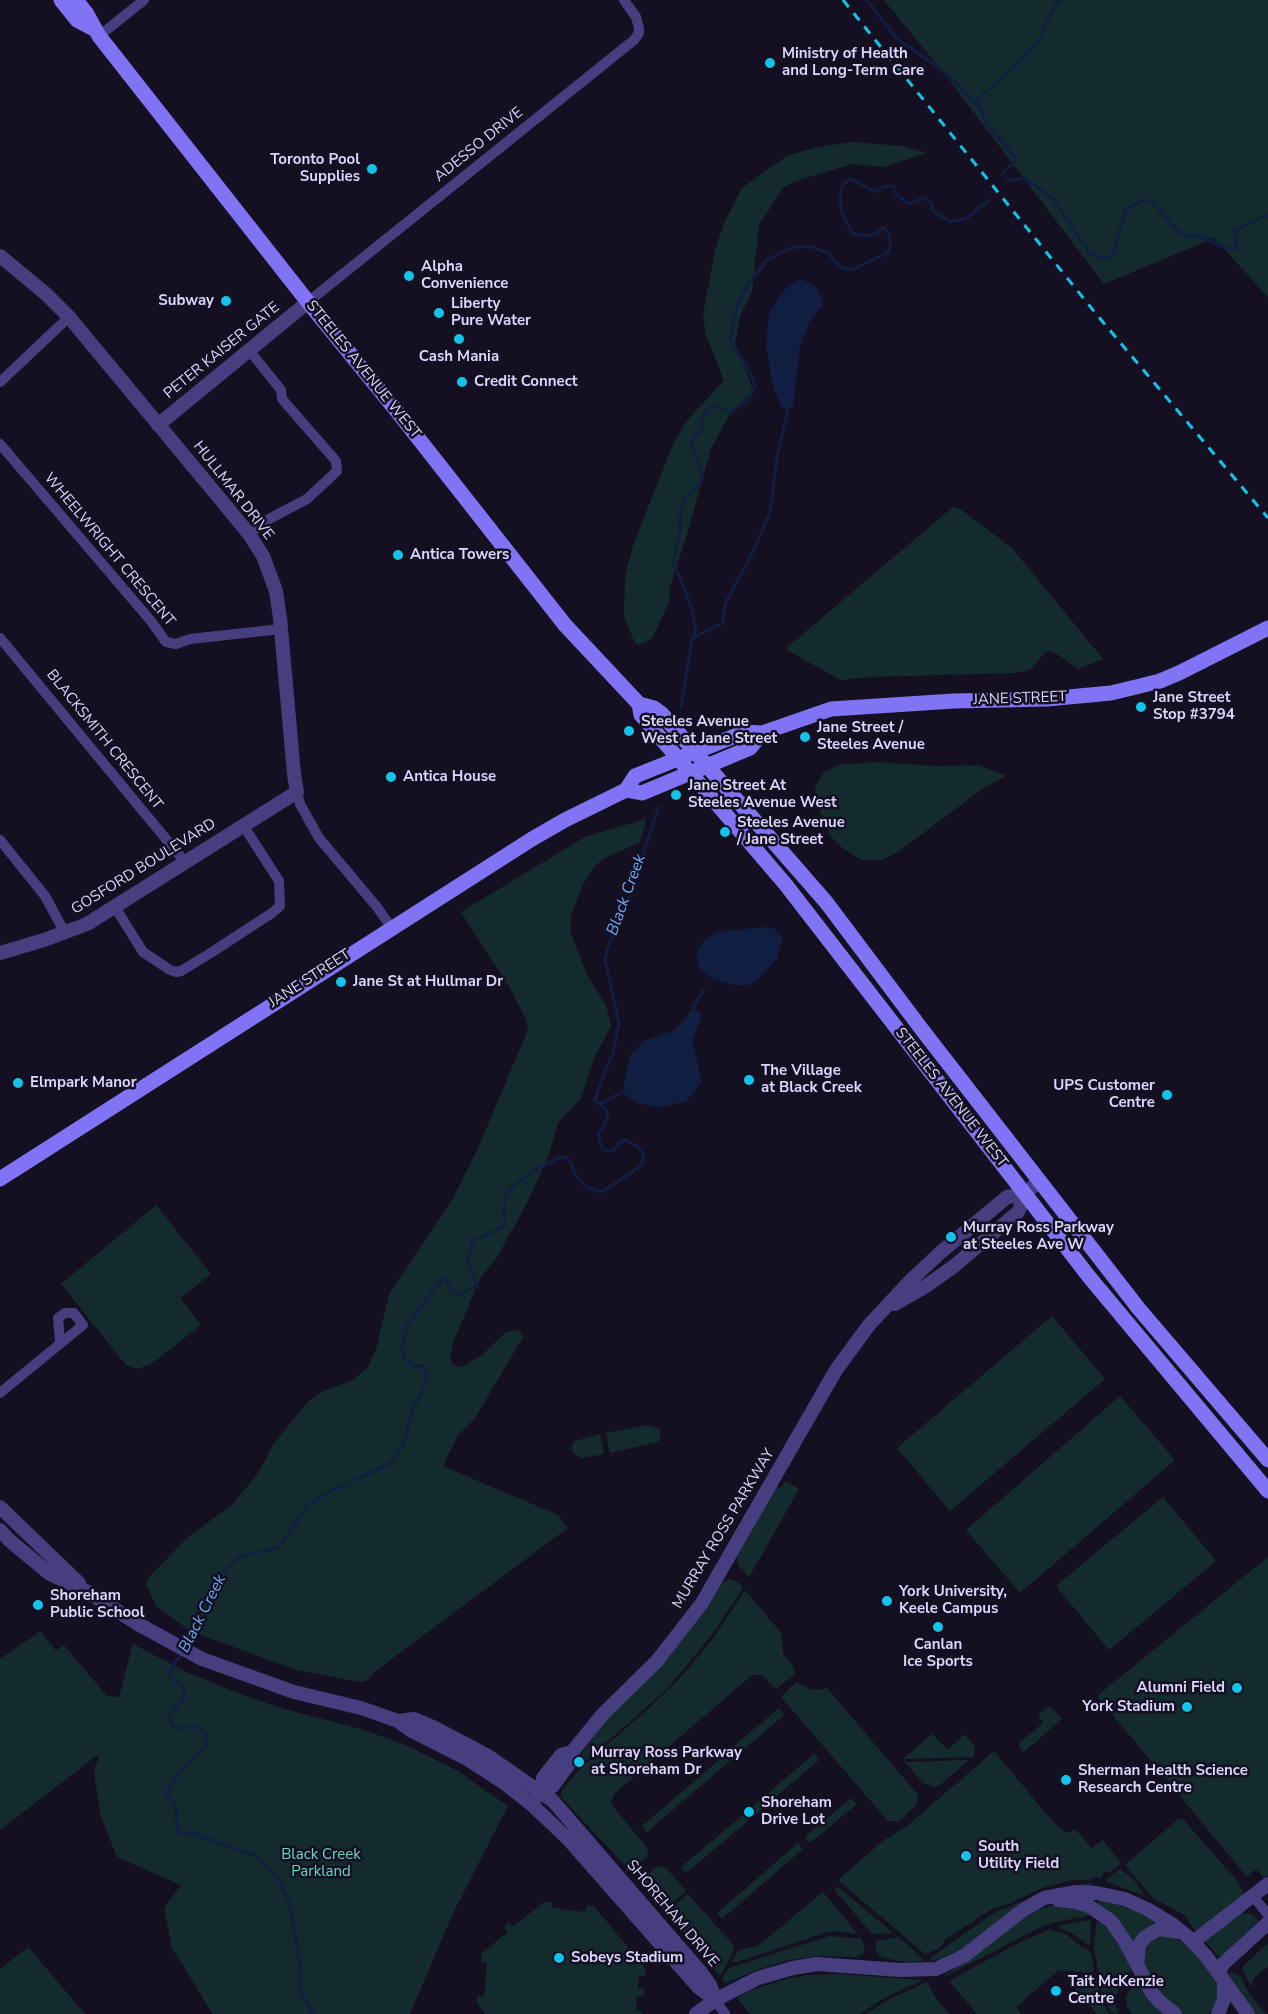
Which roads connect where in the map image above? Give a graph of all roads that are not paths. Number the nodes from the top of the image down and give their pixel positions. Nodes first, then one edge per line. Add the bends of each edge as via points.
1 (61, 0) edge
2 (76, 0) edge
3 (144, 0) edge
4 (624, 0) edge
5 (96, 33) junction
6 (0, 256) edge
7 (308, 303) junction
8 (69, 317) junction
9 (249, 350) junction
10 (0, 382) edge
11 (158, 425) junction
12 (0, 444) edge
13 (249, 534) junction
14 (1268, 628) edge
15 (281, 629) junction
16 (0, 638) edge
17 (639, 704) junction
18 (762, 733) junction
19 (695, 752) junction
20 (678, 759) junction
21 (708, 766) junction
22 (690, 773) junction
23 (626, 790) junction
24 (297, 792) junction
25 (243, 825) junction
26 (0, 840) edge
27 (184, 862) junction
28 (115, 907) junction
29 (391, 927) junction
30 (64, 933) junction
31 (0, 954) edge
32 (923, 1031) junction
33 (907, 1043) junction
34 (0, 1179) edge
35 (1039, 1180) junction
36 (1026, 1194) junction
37 (60, 1341) dead end
38 (0, 1393) edge
39 (1268, 1460) edge
40 (1268, 1491) edge
41 (0, 1507) edge
42 (0, 1530) edge
43 (86, 1591) junction
44 (398, 1720) junction
45 (541, 1791) junction
46 (531, 1804) junction
47 (1268, 1884) edge
48 (1253, 1896) junction
49 (1035, 1904) junction
50 (1268, 1915) edge
51 (1268, 1923) edge
52 (1181, 1932) junction
53 (1193, 1941) junction
54 (1137, 1965) junction
55 (1221, 1976) junction
56 (715, 2000) junction
57 (696, 2014) edge
58 (725, 2014) edge
59 (1175, 2014) edge
60 (1218, 2014) edge
61 (1248, 2014) edge

1 - 5 main road, STEELES AVENUE WEST via 76,20
2 - 5 main road, STEELES AVENUE WEST
3 - 5 street
4 - 7 street, ADESSO DRIVE via 639,28 634,40
5 - 7 main road, STEELES AVENUE WEST
6 - 8 street, HULLMAR DRIVE
7 - 9 street, PETER KAISER GATE
7 - 17 main road, STEELES AVENUE WEST via 565,625
8 - 10 street
8 - 11 street, HULLMAR DRIVE
9 - 11 street, PETER KAISER GATE
9 - 13 street via 281,390 282,399 336,461 337,471 307,499
11 - 13 street, HULLMAR DRIVE
12 - 15 street, WHEELWRIGHT CRESCENT via 166,642 176,644
13 - 15 street, HULLMAR DRIVE via 271,574
14 - 18 main road, JANE STREET via 1160,681 1110,693 831,709
15 - 24 street, HULLMAR DRIVE
16 - 27 street, BLACKSMITH CRESCENT
17 - 19 main road, STEELES AVENUE WEST via 661,713
17 - 20 main road, STEELES AVENUE WEST via 641,715
18 - 19 main road, JANE STREET via 745,732
18 - 21 main road, JANE STREET via 750,748
19 - 20 main road, JANE STREET
19 - 21 main road, STEELES AVENUE WEST
20 - 22 main road, STEELES AVENUE WEST
20 - 23 main road, JANE STREET via 635,776
21 - 22 main road, JANE STREET
21 - 32 main road, STEELES AVENUE WEST via 826,902
22 - 23 main road, JANE STREET via 642,793
22 - 33 main road, STEELES AVENUE WEST via 786,885
23 - 29 main road, JANE STREET via 532,838
24 - 25 street, GOSFORD BOULEVARD
24 - 29 street, HULLMAR DRIVE via 319,838
25 - 27 street, GOSFORD BOULEVARD
25 - 28 street via 279,880 280,906 209,954 181,971 170,970 143,952
26 - 30 street via 45,896
27 - 28 street, GOSFORD BOULEVARD
28 - 30 street, GOSFORD BOULEVARD
29 - 34 main road, JANE STREET
30 - 31 street, GOSFORD BOULEVARD
32 - 33 main road
32 - 35 main road, STEELES AVENUE WEST
33 - 36 main road, STEELES AVENUE WEST
35 - 36 street, MURRAY ROSS PARKWAY
35 - 39 main road, STEELES AVENUE WEST via 1139,1309
36 - 40 main road, STEELES AVENUE WEST via 1090,1278
36 - 45 street, MURRAY ROSS PARKWAY via 1018,1212 953,1267 869,1324 836,1370 702,1603 657,1661 603,1714 572,1752 569,1764 553,1786
37 - 38 street
41 - 43 street, SHOREHAM DRIVE
42 - 43 street, SHOREHAM DRIVE via 50,1574
43 - 44 street, SHOREHAM DRIVE via 202,1659 294,1692
44 - 45 street, SHOREHAM DRIVE via 414,1719 435,1728 488,1756
44 - 46 street, SHOREHAM DRIVE via 469,1760
45 - 46 street, MURRAY ROSS PARKWAY
45 - 56 street, SHOREHAM DRIVE via 575,1824 699,1970
46 - 56 street, SHOREHAM DRIVE via 568,1839 698,1987
47 - 48 street
48 - 50 street
48 - 53 street
49 - 52 street via 1050,1896 1076,1892 1108,1895 1147,1909
49 - 54 street via 1061,1900 1096,1910 1115,1927
49 - 56 street via 964,1956 936,1969 817,1964 758,1978
51 - 55 street via 1223,1964
52 - 53 street
52 - 54 street via 1159,1929 1145,1936 1139,1945
53 - 55 street
54 - 59 street via 1152,1993
55 - 60 street via 1223,2005
55 - 61 street
56 - 57 street
56 - 58 street

